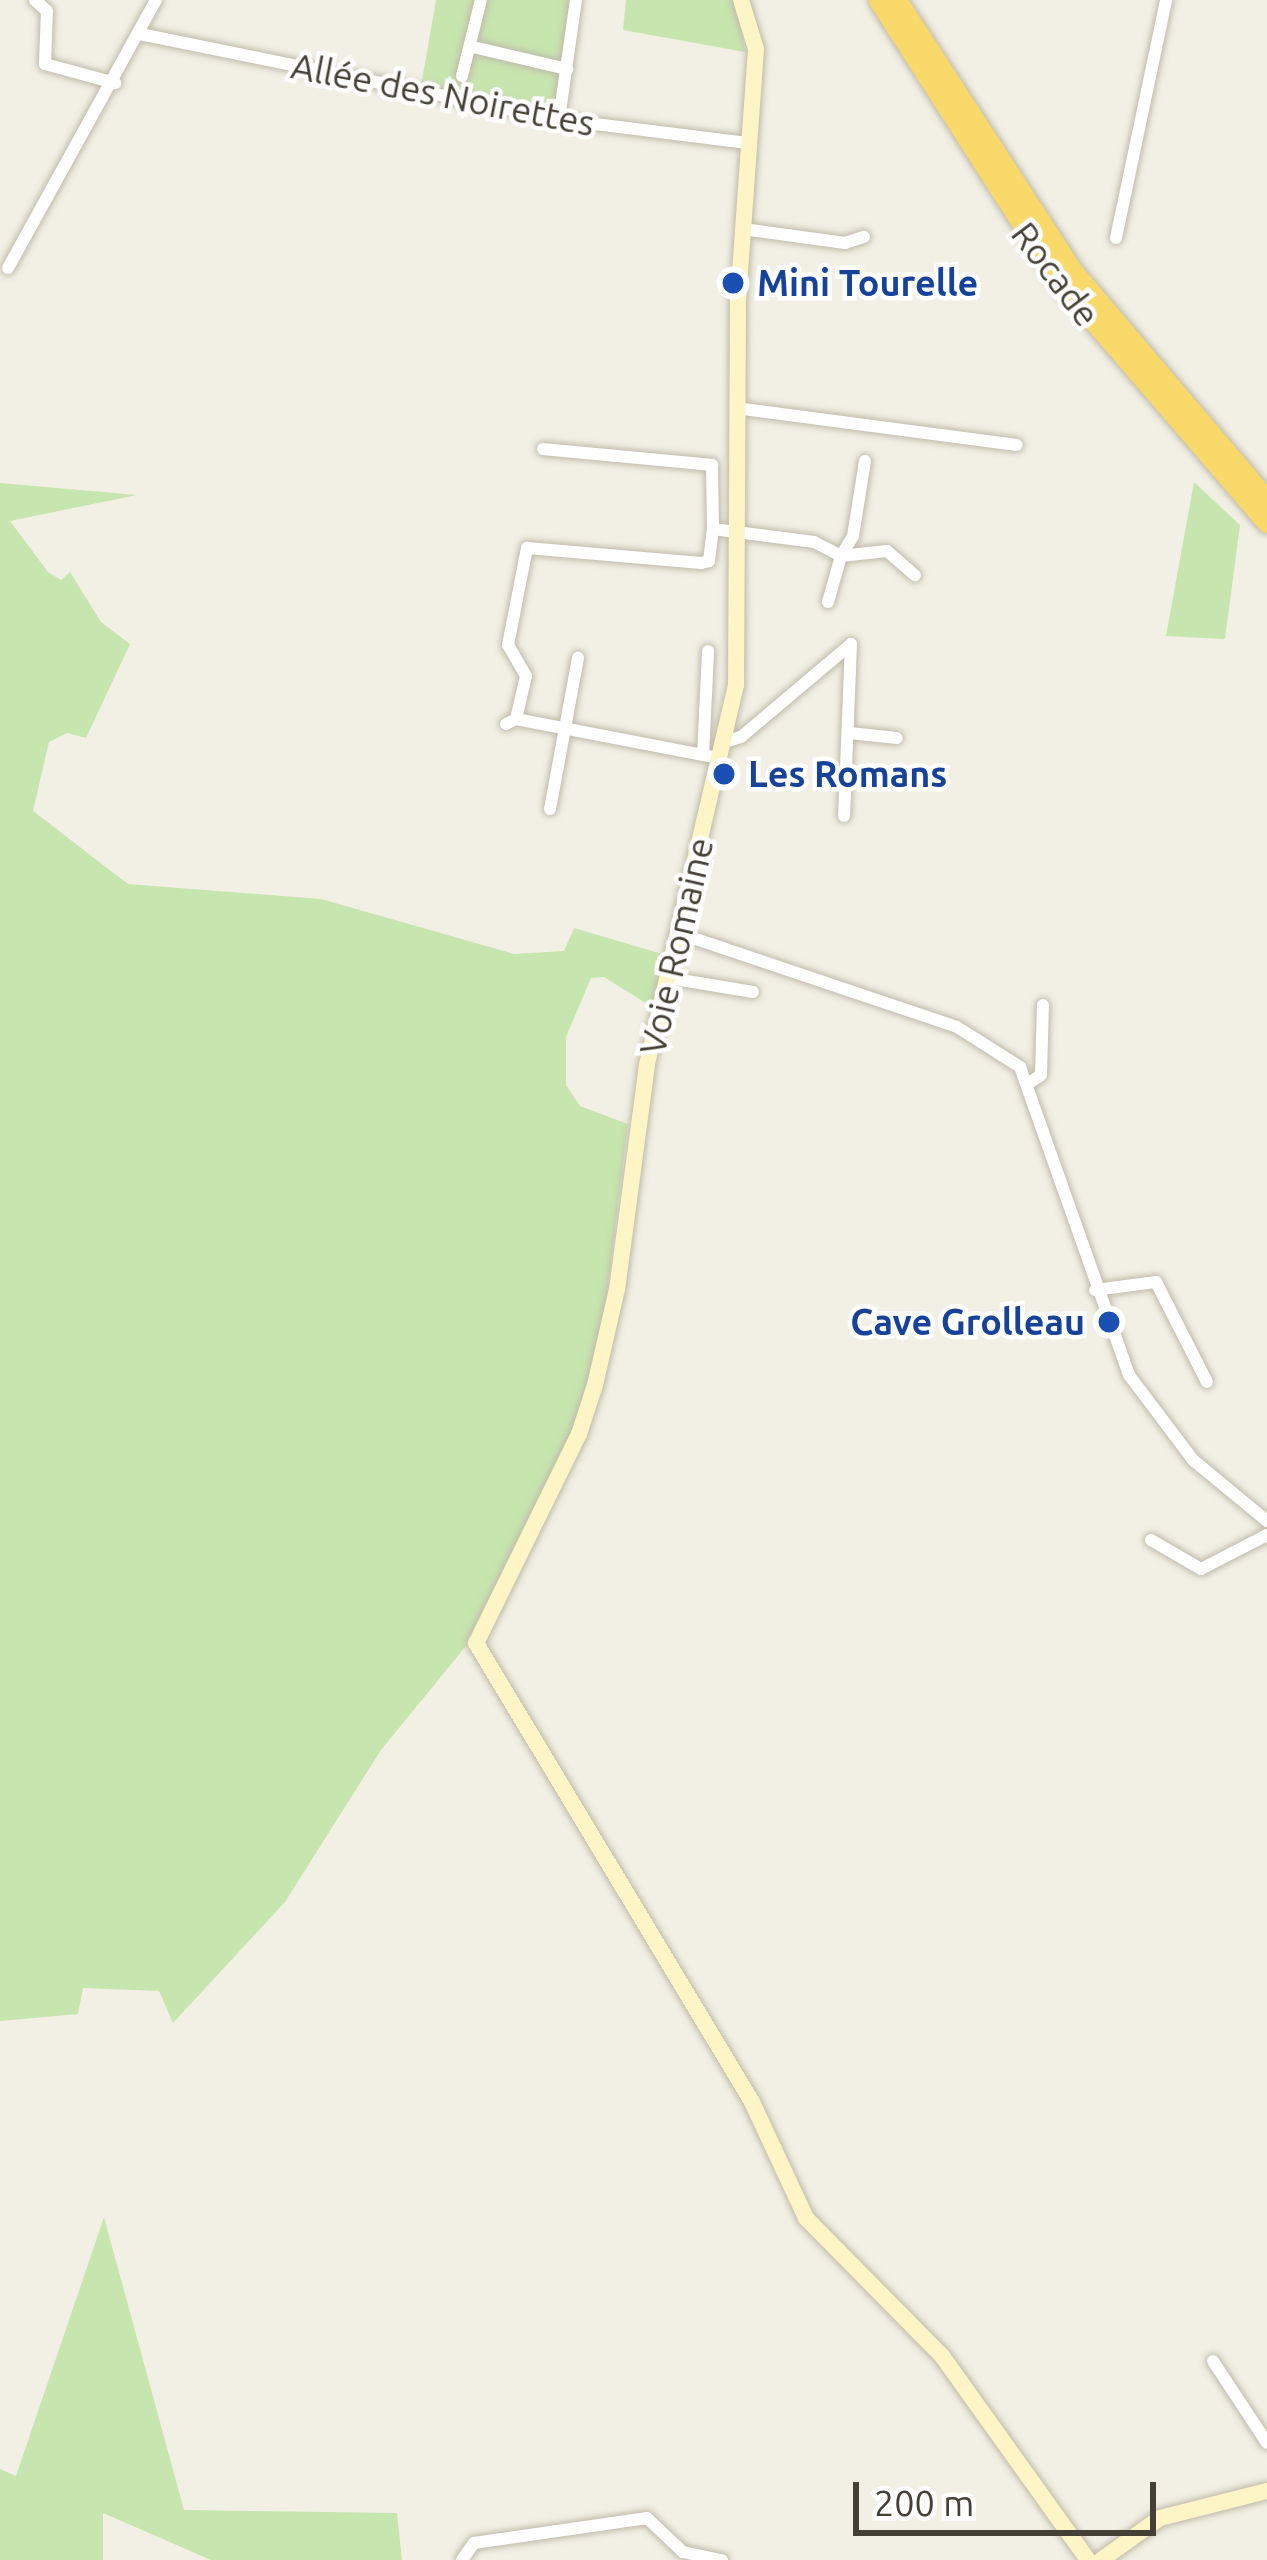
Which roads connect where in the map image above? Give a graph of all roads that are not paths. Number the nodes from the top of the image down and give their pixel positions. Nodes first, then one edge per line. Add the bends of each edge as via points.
1 (35, 0) edge
2 (156, 0) edge
3 (481, 0) edge
4 (576, 0) edge
5 (741, 0) edge
6 (866, 0) edge
7 (879, 0) edge
8 (896, 0) edge
9 (910, 0) edge
10 (1166, 0) edge
11 (140, 34) junction
12 (473, 47) junction
13 (567, 69) junction
14 (462, 76) dead end
15 (115, 82) junction
16 (935, 82) junction
17 (559, 119) junction
18 (748, 143) junction
19 (743, 229) junction
20 (864, 237) dead end
21 (1116, 238) dead end
22 (8, 268) dead end
23 (736, 408) junction
24 (1017, 445) dead end
25 (543, 449) dead end
26 (866, 460) dead end
27 (1267, 501) edge
28 (1267, 522) edge
29 (722, 528) junction
30 (841, 556) junction
31 (915, 575) dead end
32 (828, 602) dead end
33 (708, 651) dead end
34 (578, 658) dead end
35 (564, 730) junction
36 (850, 734) junction
37 (897, 738) dead end
38 (714, 752) junction
39 (550, 809) dead end
40 (844, 816) dead end
41 (681, 934) junction
42 (669, 978) junction
43 (753, 992) dead end
44 (1043, 1005) dead end
45 (1029, 1083) junction
46 (1095, 1290) junction
47 (1207, 1382) dead end
48 (1267, 1521) edge
49 (1267, 1535) edge
50 (1151, 1540) dead end
51 (1213, 2361) dead end
52 (1267, 2443) edge
53 (1267, 2491) edge
54 (462, 2560) edge
55 (722, 2560) edge
56 (1088, 2560) edge
57 (1101, 2560) edge

1 - 15 street via 47,11 45,64
2 - 11 street
3 - 12 street
4 - 13 street
5 - 18 street, Voie Romaine via 756,49
6 - 16 highway
7 - 16 highway, Rocade
8 - 16 highway
9 - 16 highway
10 - 21 street
11 - 15 street
11 - 17 street, Allée des Noirettes
12 - 13 street
12 - 14 street
13 - 17 street
15 - 22 street
16 - 27 highway via 1086,291
16 - 28 highway, Rocade via 1090,321
17 - 18 street, Allée des Noirettes
18 - 19 street, Voie Romaine
19 - 20 street via 844,243
19 - 23 street, Voie Romaine
23 - 24 street
23 - 29 street, Voie Romaine
25 - 29 street via 712,465
26 - 30 street via 853,536
29 - 30 street via 814,542
29 - 35 street via 709,561 701,562 526,548 508,645 526,676 511,722
29 - 38 street, Voie Romaine via 736,685
30 - 31 street via 887,551
30 - 32 street
33 - 38 street
34 - 35 street
35 - 38 street
35 - 39 street
36 - 37 street
36 - 38 street via 850,644
36 - 40 street
38 - 41 street, Voie Romaine
41 - 42 street, Voie Romaine
41 - 45 street via 985,1039
42 - 43 street
42 - 56 street, Voie Romaine via 595,1385 477,1648 739,2079 806,2218 920,2330
44 - 45 street via 1041,1076
45 - 46 street
46 - 47 street via 1156,1282
46 - 48 street via 1112,1342 1152,1411 1193,1460
49 - 50 street via 1201,1569
51 - 52 street
53 - 57 street via 1160,2518
54 - 55 street via 473,2543 647,2518 683,2552

